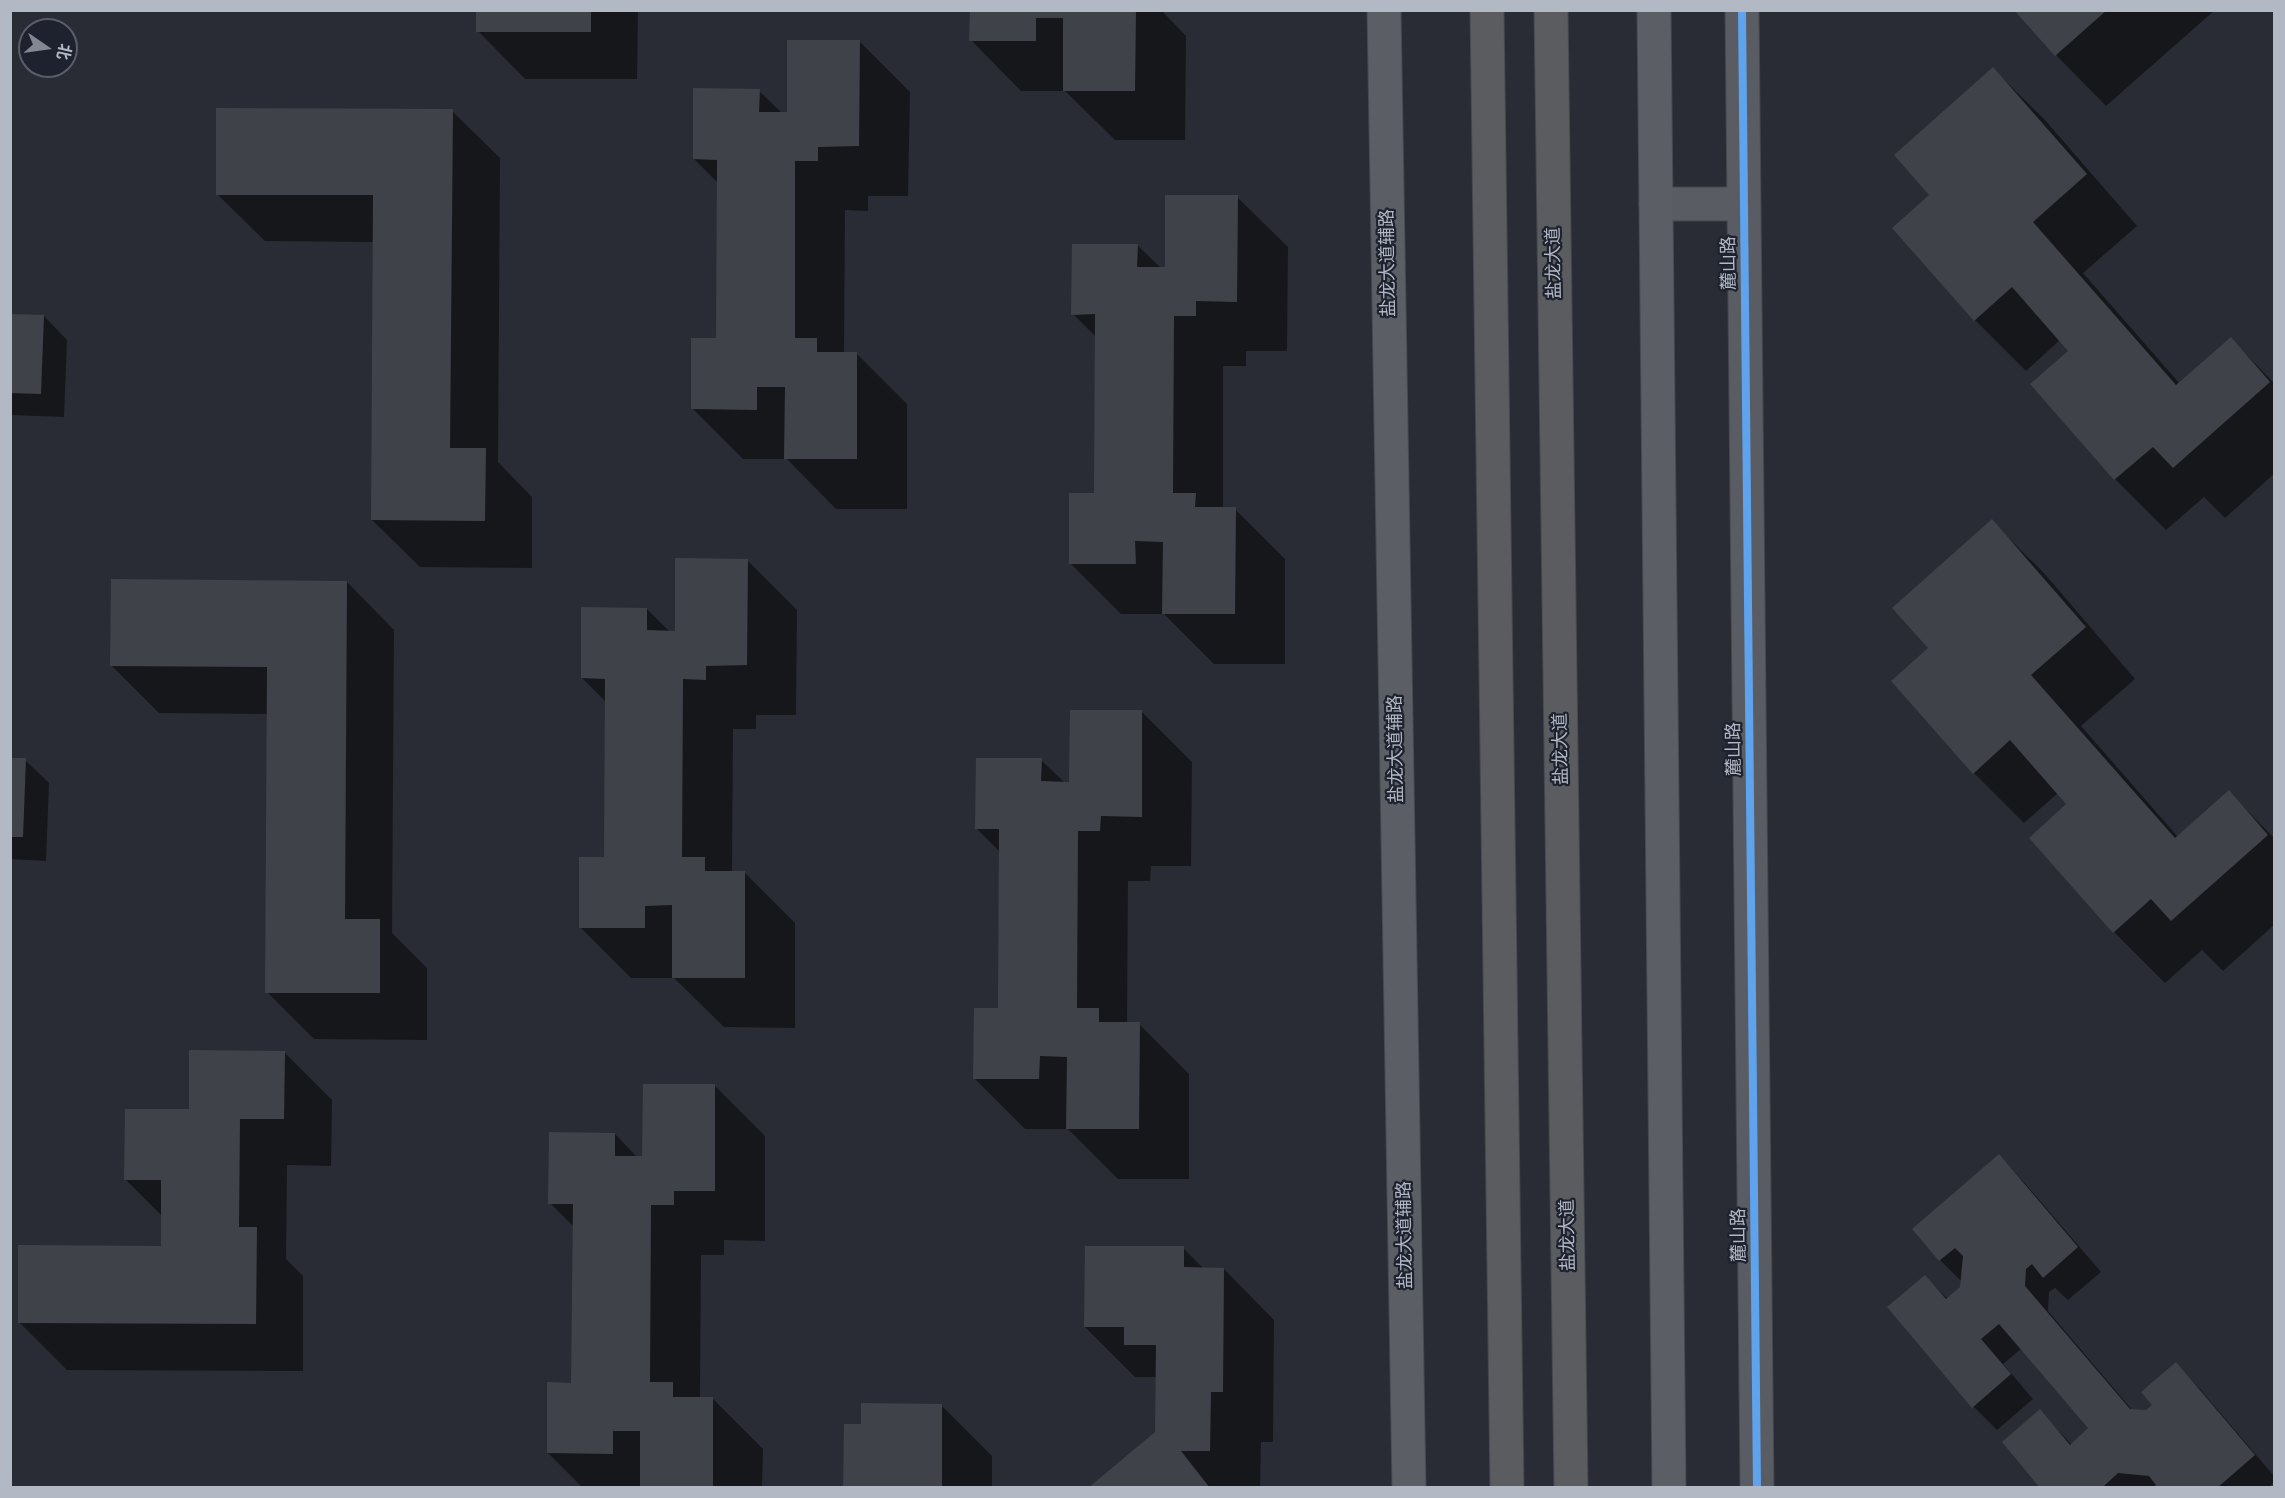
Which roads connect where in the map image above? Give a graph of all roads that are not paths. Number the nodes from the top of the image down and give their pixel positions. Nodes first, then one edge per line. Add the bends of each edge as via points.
1 (1384, 10) edge
2 (1487, 10) edge
3 (1551, 10) edge
4 (1654, 10) edge
5 (1742, 10) edge
6 (1656, 204) junction
7 (1744, 204) junction
8 (1409, 1488) edge
9 (1507, 1488) edge
10 (1571, 1488) edge
11 (1669, 1488) edge
12 (1757, 1488) edge

1 - 8 main road, 盐龙大道辅路
2 - 9 highway
3 - 10 highway, 盐龙大道
4 - 6 main road
5 - 7 street, 麓山路
6 - 7 street
6 - 11 main road
7 - 12 street, 麓山路

